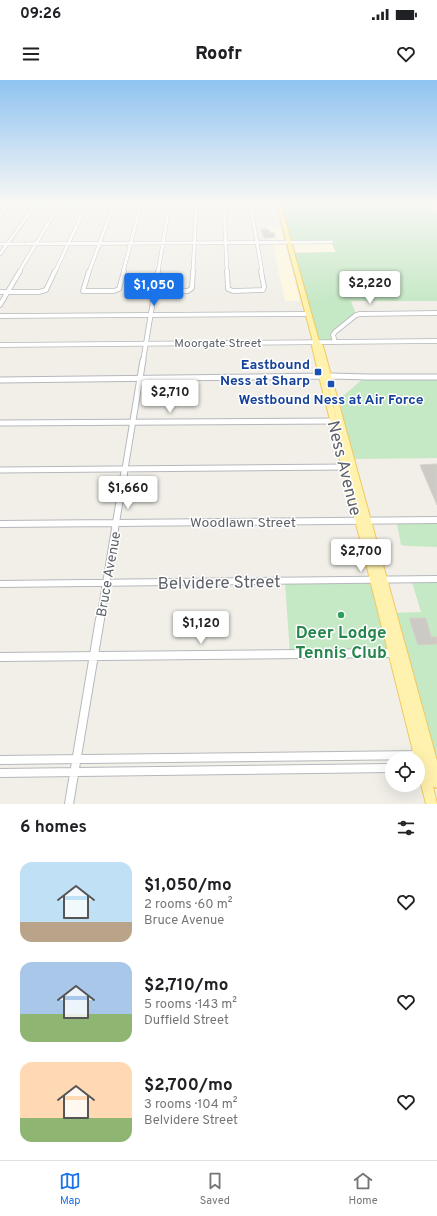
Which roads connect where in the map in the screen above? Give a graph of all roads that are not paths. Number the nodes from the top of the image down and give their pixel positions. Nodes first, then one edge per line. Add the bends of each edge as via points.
1 (13, 236) edge
2 (41, 236) edge
3 (72, 236) edge
4 (102, 236) edge
5 (133, 236) edge
6 (164, 236) edge
7 (194, 236) edge
8 (226, 236) edge
9 (256, 236) edge
10 (287, 236) edge
11 (257, 242) junction
12 (289, 242) junction
13 (332, 242) dead end
14 (99, 243) junction
15 (131, 243) junction
16 (163, 243) junction
17 (194, 243) junction
18 (226, 243) junction
19 (0, 244) edge
20 (7, 244) junction
21 (36, 244) junction
22 (68, 244) junction
23 (0, 254) edge
24 (154, 291) junction
25 (0, 292) edge
26 (8, 292) junction
27 (0, 305) edge
28 (437, 313) edge
29 (308, 314) junction
30 (151, 315) junction
31 (0, 316) edge
32 (437, 341) edge
33 (316, 342) junction
34 (335, 342) junction
35 (146, 343) junction
36 (0, 345) edge
37 (437, 377) edge
38 (324, 378) junction
39 (140, 379) junction
40 (0, 380) edge
41 (337, 421) junction
42 (133, 422) junction
43 (0, 423) edge
44 (349, 467) junction
45 (125, 469) junction
46 (0, 470) edge
47 (437, 520) edge
48 (363, 521) junction
49 (116, 523) junction
50 (0, 524) edge
51 (437, 579) edge
52 (378, 581) junction
53 (106, 583) junction
54 (0, 584) edge
55 (398, 653) junction
56 (94, 656) junction
57 (0, 657) edge
58 (418, 752) edge
59 (385, 755) edge
60 (425, 755) edge
61 (430, 755) junction
62 (77, 759) junction
63 (0, 760) edge
64 (385, 768) edge
65 (425, 768) edge
66 (433, 768) junction
67 (75, 772) junction
68 (0, 773) edge
69 (437, 782) edge
70 (425, 783) edge
71 (69, 804) edge
72 (432, 804) edge

1 - 20 street
2 - 21 street
3 - 22 street
4 - 14 street
5 - 15 street
6 - 16 street, Bruce Avenue
7 - 17 street
8 - 18 street
9 - 11 street
10 - 12 main road, Ness Avenue
11 - 12 street
11 - 18 street
11 - 18 street via 264,288 233,291 228,288
12 - 13 street
12 - 29 main road, Ness Avenue
14 - 15 street
14 - 15 street via 83,291 119,289
14 - 22 street
15 - 16 street
16 - 17 street
16 - 24 street, Bruce Avenue
17 - 18 street
17 - 24 street via 191,290
19 - 20 street
20 - 21 street
20 - 23 street
21 - 22 street
21 - 26 street
22 - 26 street via 46,290
24 - 30 street, Bruce Avenue
25 - 26 street
26 - 27 street
28 - 34 street via 358,315 335,332
29 - 30 street
29 - 33 main road, Ness Avenue
30 - 31 street
30 - 35 street, Bruce Avenue
32 - 34 street, Moorgate Street
33 - 34 street, Moorgate Street
33 - 35 street, Moorgate Street
33 - 38 main road, Ness Avenue
35 - 36 street, Moorgate Street
35 - 39 street, Bruce Avenue
37 - 38 street
38 - 39 street
38 - 41 main road, Ness Avenue
39 - 40 street
39 - 42 street, Bruce Avenue
41 - 42 street
41 - 44 main road, Ness Avenue
42 - 43 street
42 - 45 street, Bruce Avenue
44 - 45 street
44 - 48 main road, Ness Avenue
45 - 46 street
45 - 49 street, Bruce Avenue
47 - 48 street, Woodlawn Street
48 - 49 street, Woodlawn Street
48 - 52 main road, Ness Avenue
49 - 50 street, Woodlawn Street
49 - 53 street, Bruce Avenue
51 - 52 street, Belvidere Street
52 - 53 street, Belvidere Street
52 - 55 main road, Ness Avenue
53 - 54 street, Belvidere Street
53 - 56 street, Bruce Avenue
55 - 56 street
55 - 58 main road, Ness Avenue
55 - 61 main road, Ness Avenue
56 - 57 street
56 - 62 street, Bruce Avenue
59 - 62 street
60 - 61 street
61 - 66 main road, Ness Avenue
62 - 63 street
62 - 67 street, Bruce Avenue
64 - 67 street
65 - 66 street
66 - 69 main road, Ness Avenue
67 - 68 street
67 - 71 street, Bruce Avenue
70 - 72 main road, Ness Avenue

